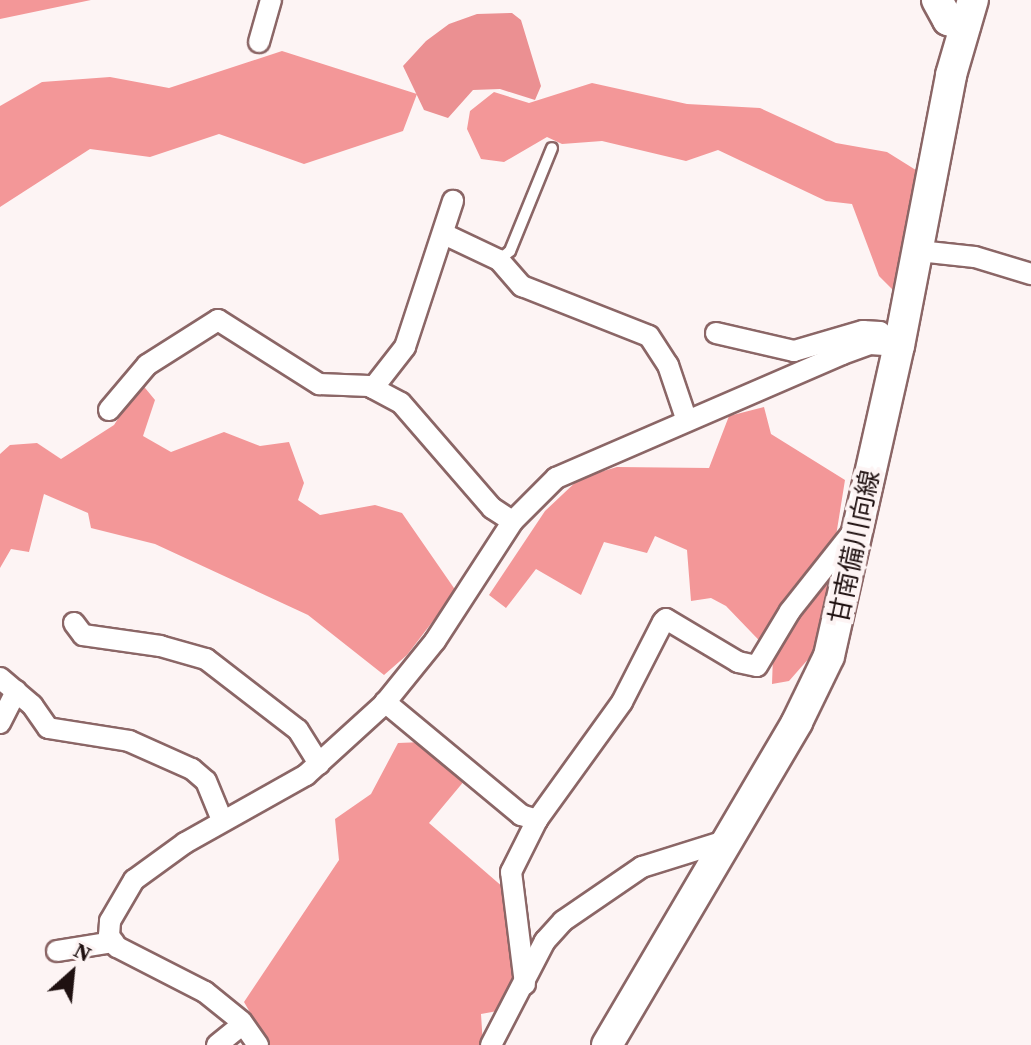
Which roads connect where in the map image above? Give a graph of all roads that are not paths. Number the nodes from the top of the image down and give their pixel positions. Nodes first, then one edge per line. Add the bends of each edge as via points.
1 (271, 0) edge
2 (937, 0) edge
3 (969, 13) edge
4 (259, 42) dead end
5 (552, 148) dead end
6 (453, 201) dead end
7 (446, 235) junction
8 (919, 251) junction
9 (499, 260) junction
10 (1031, 274) edge
11 (716, 333) dead end
12 (891, 345) junction
13 (373, 388) junction
14 (109, 410) dead end
15 (687, 421) junction
16 (863, 518) junction
17 (512, 521) junction
18 (74, 623) dead end
19 (8, 684) edge
20 (385, 702) junction
21 (0, 723) edge
22 (319, 764) junction
23 (222, 820) junction
24 (537, 820) junction
25 (728, 840) junction
26 (113, 942) junction
27 (57, 951) dead end
28 (525, 984) junction
29 (256, 1038) edge
30 (217, 1045) edge
31 (491, 1045) edge
32 (607, 1045) edge

1 - 4 street
2 - 3 main road via 948,20
3 - 8 main road, 甘南備川向線
5 - 9 lane via 516,238
6 - 7 street
7 - 9 street
7 - 13 street via 405,347
8 - 10 street via 975,257
8 - 12 main road, 甘南備川向線
9 - 15 street via 522,286 649,336 668,365
11 - 12 street via 794,351 863,331 880,332
12 - 15 street via 842,354
12 - 16 main road, 甘南備川向線
13 - 14 street via 319,384 218,320 147,365
13 - 17 street via 401,403 492,508
15 - 17 street via 570,469
16 - 24 street via 790,611 757,666 748,667 666,619 622,702
16 - 25 main road, 甘南備川向線 via 829,656
17 - 20 street via 435,641
18 - 22 street via 83,635 206,659 298,730
19 - 21 street
19 - 23 street via 48,728 129,741 192,769 206,781
20 - 22 street
20 - 24 street via 521,815
22 - 23 street
23 - 26 street via 134,880 110,921
24 - 28 street via 511,872
25 - 28 street via 642,867 563,921 545,941
25 - 32 main road, 甘南備川向線
26 - 27 street
26 - 29 street via 134,958 205,992
28 - 31 street
29 - 30 street

